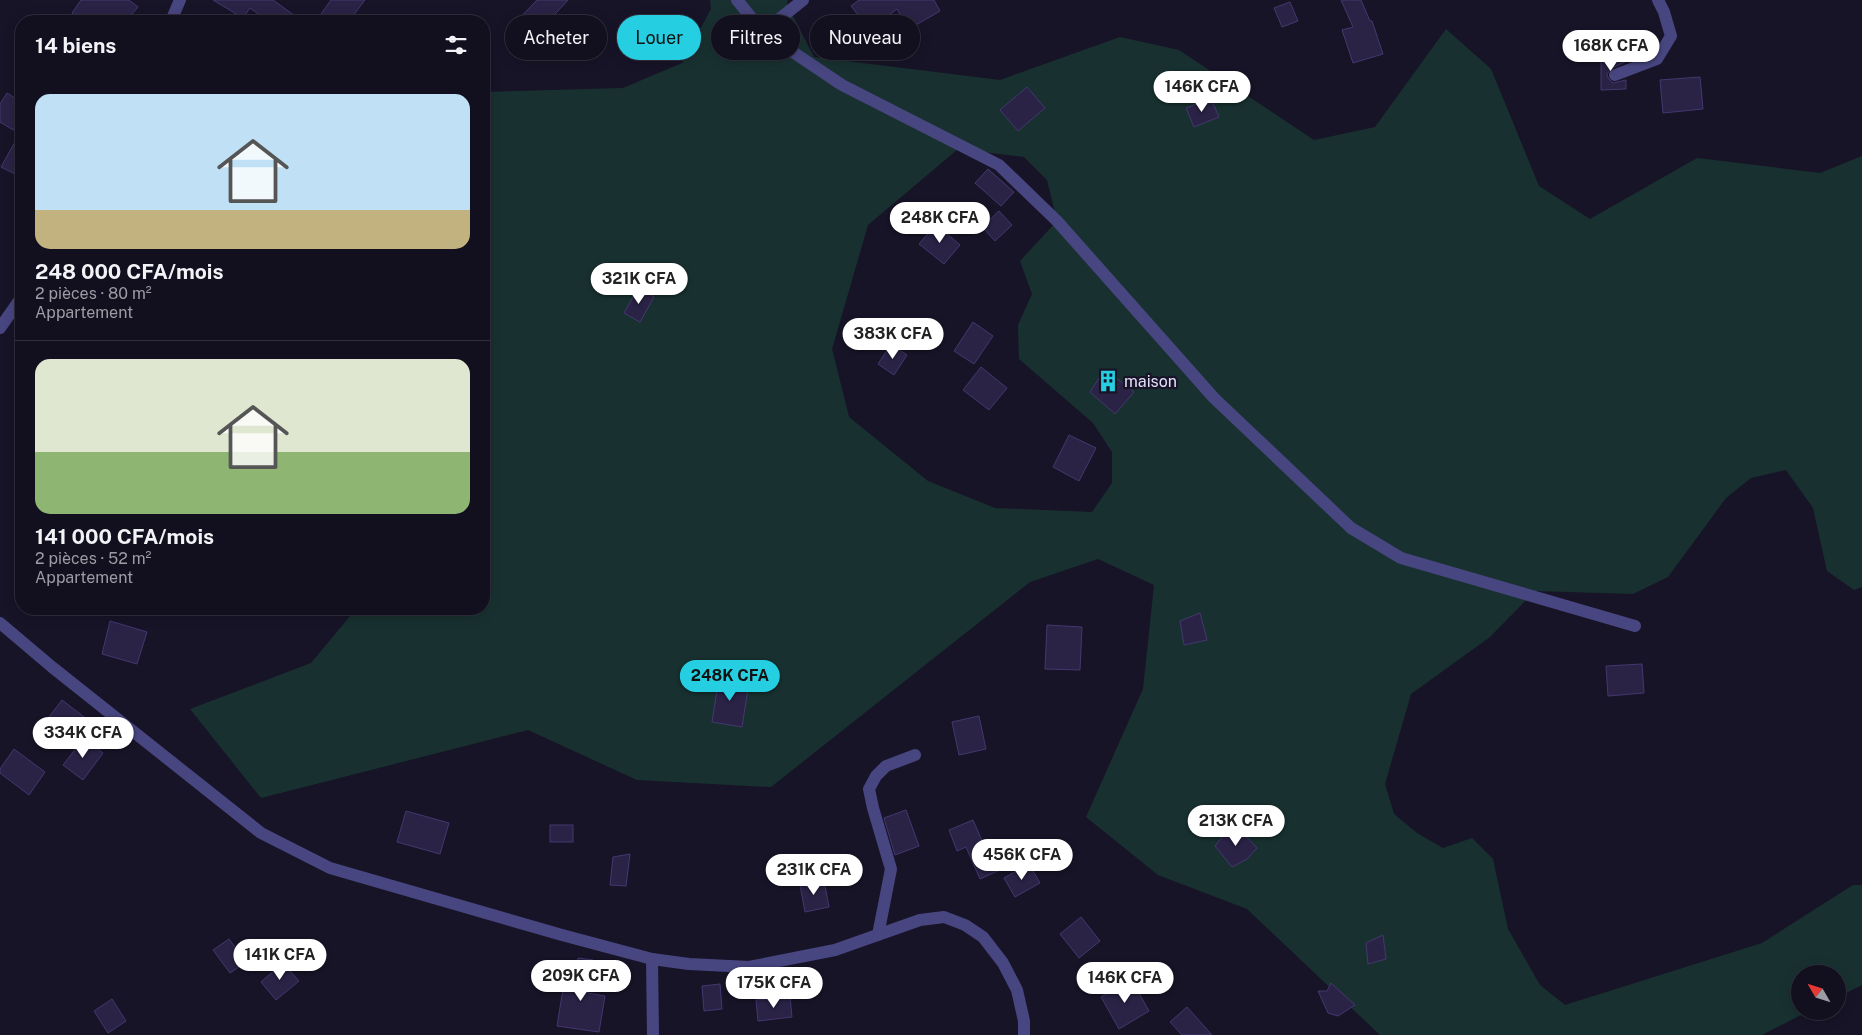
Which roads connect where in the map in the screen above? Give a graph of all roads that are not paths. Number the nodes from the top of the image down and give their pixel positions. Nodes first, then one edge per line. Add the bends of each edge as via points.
1 (180, 0) edge
2 (737, 0) edge
3 (803, 0) edge
4 (1658, 0) edge
5 (174, 15) edge
6 (749, 15) edge
7 (784, 15) edge
8 (800, 57) edge
9 (1615, 75) dead end
10 (15, 307) edge
11 (0, 328) edge
12 (0, 623) edge
13 (1634, 626) dead end
14 (915, 755) dead end
15 (878, 935) junction
16 (652, 960) junction
17 (1024, 1021) junction
18 (653, 1035) edge
19 (1024, 1035) edge
20 (1031, 1035) edge

1 - 5 street
2 - 6 street
3 - 7 street
4 - 9 street via 1671,36 1664,50 1657,59
8 - 13 street via 842,85 999,165 1057,221 1214,398 1351,528 1400,558
10 - 11 street
12 - 16 street via 260,832 330,868
14 - 15 street via 886,766 869,789 891,869
15 - 16 street via 835,950 749,967
15 - 17 street via 920,920 944,917 965,925 983,937 1003,963 1016,990
16 - 18 street
17 - 19 street
17 - 20 street

